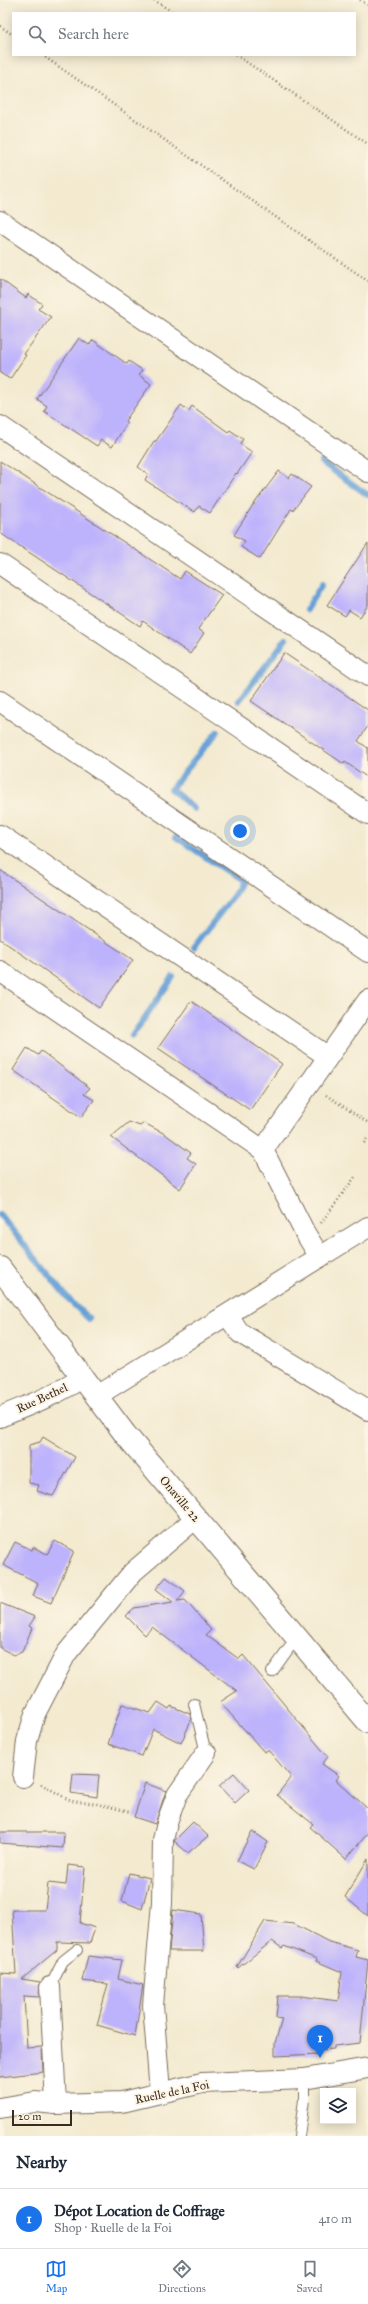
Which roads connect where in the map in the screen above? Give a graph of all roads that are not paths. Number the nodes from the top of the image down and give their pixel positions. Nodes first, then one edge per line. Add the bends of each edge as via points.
1 (0, 221) edge
2 (0, 426) edge
3 (368, 472) edge
4 (0, 564) edge
5 (368, 676) edge
6 (0, 701) edge
7 (368, 814) edge
8 (0, 835) edge
9 (368, 952) edge
10 (0, 971) edge
11 (365, 1011) edge
12 (327, 1056) junction
13 (263, 1150) junction
14 (368, 1227) edge
15 (320, 1257) junction
16 (0, 1268) edge
17 (228, 1316) junction
18 (83, 1377) junction
19 (98, 1395) junction
20 (368, 1410) edge
21 (0, 1417) edge
22 (196, 1518) junction
23 (297, 1637) junction
24 (272, 1672) dead end
25 (194, 1704) dead end
26 (368, 1722) edge
27 (206, 1753) joint
28 (23, 1777) road end
29 (77, 1950) dead end
30 (50, 1987) joint
31 (368, 2068) edge
32 (304, 2079) junction
33 (160, 2092) junction
34 (56, 2104) junction
35 (0, 2108) edge
36 (299, 2136) edge

1 - 3 street
2 - 5 street
4 - 7 street
6 - 9 street
8 - 12 street
10 - 13 street
11 - 12 street
12 - 13 street
13 - 15 street
14 - 15 street
15 - 17 street
16 - 18 street, Onaville 22
17 - 19 street
17 - 20 street via 240,1333
18 - 19 street, Onaville 22
18 - 21 street, Rue Bethel via 65,1389
19 - 22 street, Onaville 22 via 125,1434
22 - 23 street, Onaville 22
22 - 28 street via 134,1572 66,1654 35,1714 27,1741
23 - 24 lane
23 - 26 street, Onaville 22
25 - 27 lane
27 - 33 street via 177,1795 163,1840 162,1903 153,2005
29 - 30 lane via 63,1961
30 - 34 street
31 - 32 street, Ruelle de la Foi
32 - 33 street, Ruelle de la Foi via 202,2083
32 - 36 lane
33 - 34 street, Ruelle de la Foi via 122,2102
34 - 35 street, Ruelle de la Foi via 35,2102

